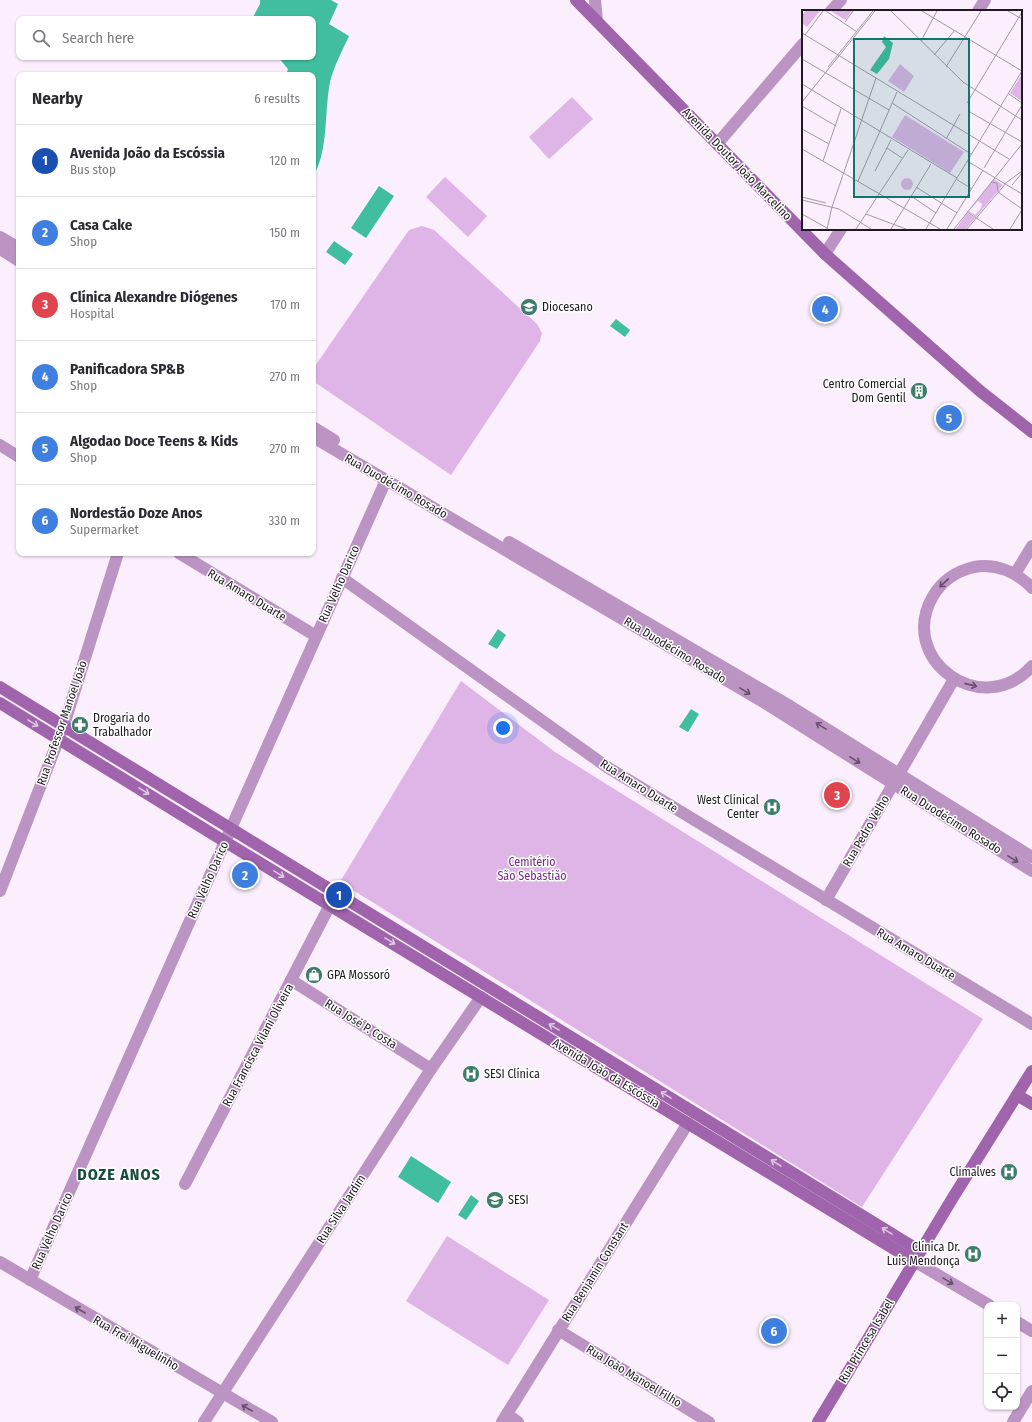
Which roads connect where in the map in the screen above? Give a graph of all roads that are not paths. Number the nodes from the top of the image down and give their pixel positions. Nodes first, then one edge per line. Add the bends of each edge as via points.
1 (576, 0) edge
2 (595, 0) edge
3 (841, 0) edge
4 (985, 0) edge
5 (832, 10) edge
6 (979, 10) edge
7 (597, 21) junction
8 (802, 45) edge
9 (717, 144) junction
10 (840, 230) edge
11 (0, 237) edge
12 (16, 246) edge
13 (0, 249) edge
14 (825, 254) junction
15 (16, 258) edge
16 (316, 429) edge
17 (1032, 432) edge
18 (316, 439) edge
19 (0, 445) edge
20 (16, 455) edge
21 (386, 480) junction
22 (1032, 546) edge
23 (117, 556) edge
24 (184, 556) edge
25 (1015, 574) junction
26 (342, 578) junction
27 (1032, 588) edge
28 (316, 636) junction
29 (1032, 666) edge
30 (954, 679) junction
31 (0, 687) edge
32 (0, 703) edge
33 (64, 726) junction
34 (59, 738) junction
35 (896, 780) junction
36 (231, 829) junction
37 (225, 842) junction
38 (1032, 858) edge
39 (1032, 871) edge
40 (0, 891) edge
41 (826, 900) junction
42 (330, 905) junction
43 (291, 980) junction
44 (481, 997) junction
45 (1032, 1024) edge
46 (431, 1069) junction
47 (1030, 1079) edge
48 (1017, 1095) junction
49 (1032, 1104) edge
50 (688, 1123) junction
51 (185, 1184) dead end
52 (917, 1256) junction
53 (0, 1262) edge
54 (30, 1280) junction
55 (985, 1302) edge
56 (1020, 1324) edge
57 (558, 1330) junction
58 (1032, 1331) edge
59 (1032, 1390) edge
60 (222, 1393) junction
61 (505, 1418) edge
62 (204, 1422) edge
63 (272, 1422) edge
64 (518, 1422) edge
65 (709, 1422) edge
66 (818, 1422) edge
67 (1013, 1422) edge

1 - 7 main road, Avenida Doutor João Marcelino
2 - 7 street
3 - 5 street
4 - 6 street
7 - 9 main road, Avenida Doutor João Marcelino
8 - 9 street
9 - 14 main road, Avenida Doutor João Marcelino
10 - 14 street
11 - 12 street
13 - 15 street
14 - 17 main road, Avenida Doutor João Marcelino via 980,391
35 -> 16 street, Rua Duodécimo Rosado via 772,696
18 - 21 street, Rua Duodécimo Rosado
19 - 20 street
21 - 26 street, Rua Velho Darico
21 -> 35 street, Rua Duodécimo Rosado
22 - 25 street
23 - 33 street, Rua Professor Manoel João
24 - 28 street, Rua Amaro Duarte
25 - 27 street
25 -> 30 street via 991,566 966,569 944,582 930,602 925,620 926,639 936,662
26 - 28 street, Rua Velho Darico
26 - 41 street, Rua Amaro Duarte via 607,767
28 - 36 street, Rua Velho Darico
30 -> 29 street via 973,686 993,687 1012,682
30 - 35 street, Rua Pedro Velho
31 - 33 main road, Avenida João da Escóssia
32 -> 34 main road, Avenida João da Escóssia
33 - 34 street, Rua Professor Manoel João
33 - 36 main road, Avenida João da Escóssia
34 -> 37 main road, Avenida João da Escóssia
34 - 40 street, Rua Professor Manoel João
35 - 38 street, Rua Duodécimo Rosado
35 -> 39 street, Rua Duodécimo Rosado
35 - 41 street, Rua Pedro Velho
36 - 37 street, Rua Velho Darico
52 -> 36 main road, Avenida João da Escóssia
37 -> 42 main road, Avenida João da Escóssia
37 - 54 street, Rua Velho Darico
41 - 45 street, Rua Amaro Duarte
42 - 43 street, Rua Francisca Vilani Oliveira
42 -> 44 main road, Avenida João da Escóssia
43 - 46 street, Rua José P. Costa
43 - 51 street, Rua Francisca Vilani Oliveira
44 - 46 street, Rua Silva Jardim
44 - 50 main road, Avenida João da Escóssia
46 - 60 street, Rua Silva Jardim
47 - 48 main road, Rua Princesa Isabel
48 - 49 main road
48 - 52 main road, Rua Princesa Isabel
50 - 52 main road, Avenida João da Escóssia
50 - 57 street, Rua Benjamin Constant
52 -> 55 street, Avenida João da Escóssia
52 - 66 main road, Rua Princesa Isabel
53 - 54 street, Rua Frei Miguelinho
60 -> 54 street, Rua Frei Miguelinho
56 - 58 street
57 - 61 street, Rua Benjamin Constant
57 - 65 street, Rua João Manoel Filho
59 - 67 street
60 - 62 street, Rua Silva Jardim
63 -> 60 street, Rua Frei Miguelinho
61 - 64 street

